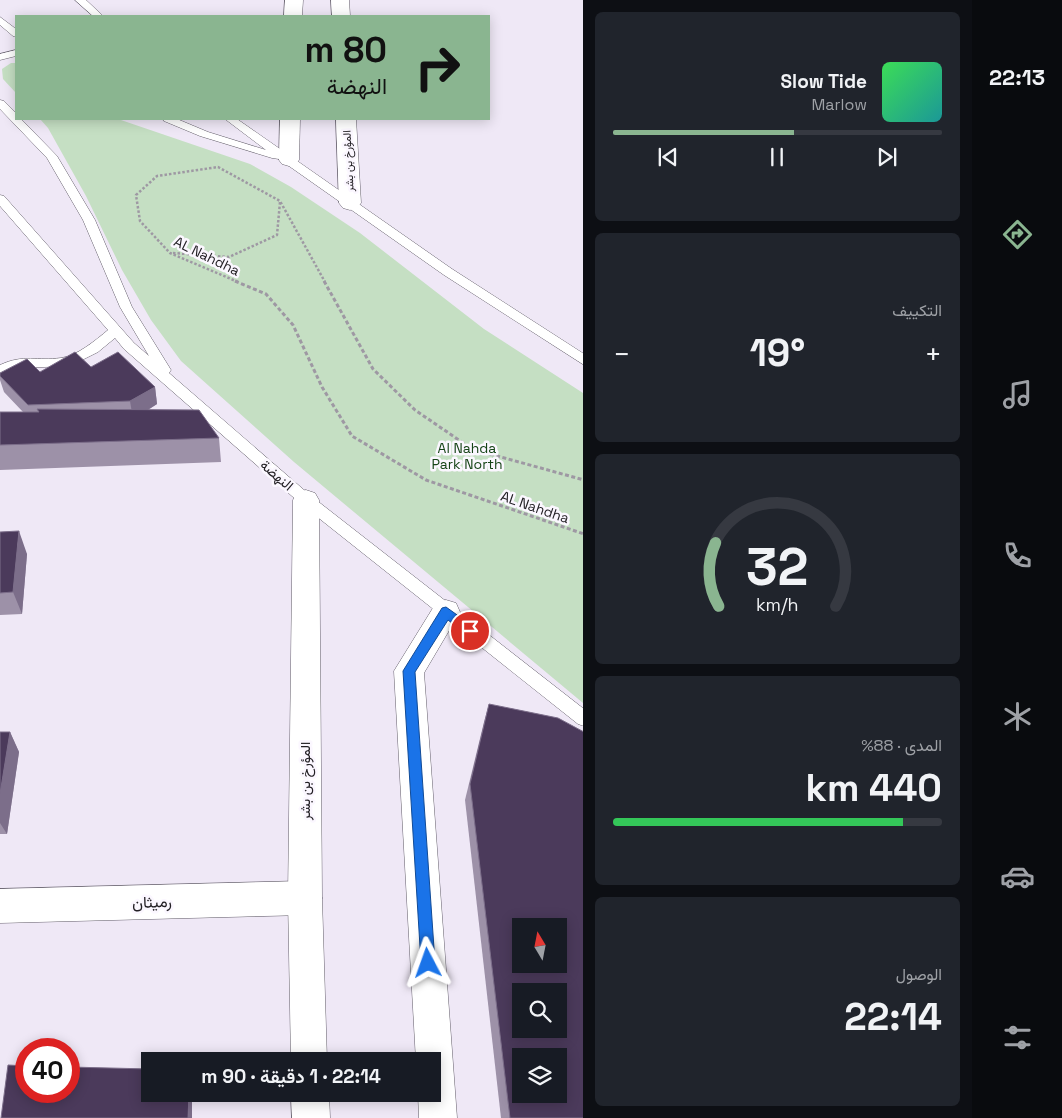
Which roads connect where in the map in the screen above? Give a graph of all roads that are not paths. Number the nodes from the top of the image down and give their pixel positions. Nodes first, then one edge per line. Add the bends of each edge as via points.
1 (80, 0) edge
2 (294, 0) edge
3 (340, 0) edge
4 (97, 15) edge
5 (293, 15) edge
6 (341, 15) edge
7 (0, 20) edge
8 (15, 33) edge
9 (15, 53) edge
10 (0, 57) edge
11 (0, 103) edge
12 (15, 118) edge
13 (17, 120) edge
14 (170, 120) edge
15 (231, 120) edge
16 (290, 120) edge
17 (346, 120) edge
18 (289, 160) junction
19 (0, 199) edge
20 (350, 203) junction
21 (116, 331) junction
22 (583, 360) edge
23 (0, 371) edge
24 (171, 382) junction
25 (215, 420) junction
26 (195, 422) edge
27 (306, 500) junction
28 (446, 612) junction
29 (583, 719) edge
30 (305, 898) junction
31 (0, 906) edge
32 (309, 1052) edge
33 (310, 1102) edge
34 (311, 1118) edge
35 (438, 1118) edge

1 - 4 lane
2 - 5 street
3 - 6 street
7 - 8 lane
9 - 10 lane
11 - 12 lane
13 - 24 lane via 52,156 89,220 126,307
14 - 18 lane via 204,134
15 - 18 lane
16 - 18 street
17 - 20 street, المؤرخ بن بشر
18 - 20 lane
19 - 21 lane, النهضة
20 - 22 lane
21 - 23 lane via 93,349 66,363 16,364
21 - 24 lane, النهضة
24 - 25 lane, النهضة
25 - 26 lane
25 - 27 lane, النهضة
27 - 28 lane, النهضة
27 - 30 street, المؤرخ بن بشر
28 - 29 lane, النهضة
28 - 35 street via 409,671
30 - 31 street, رميثان
30 - 32 street, المؤرخ بن بشر
33 - 34 street

